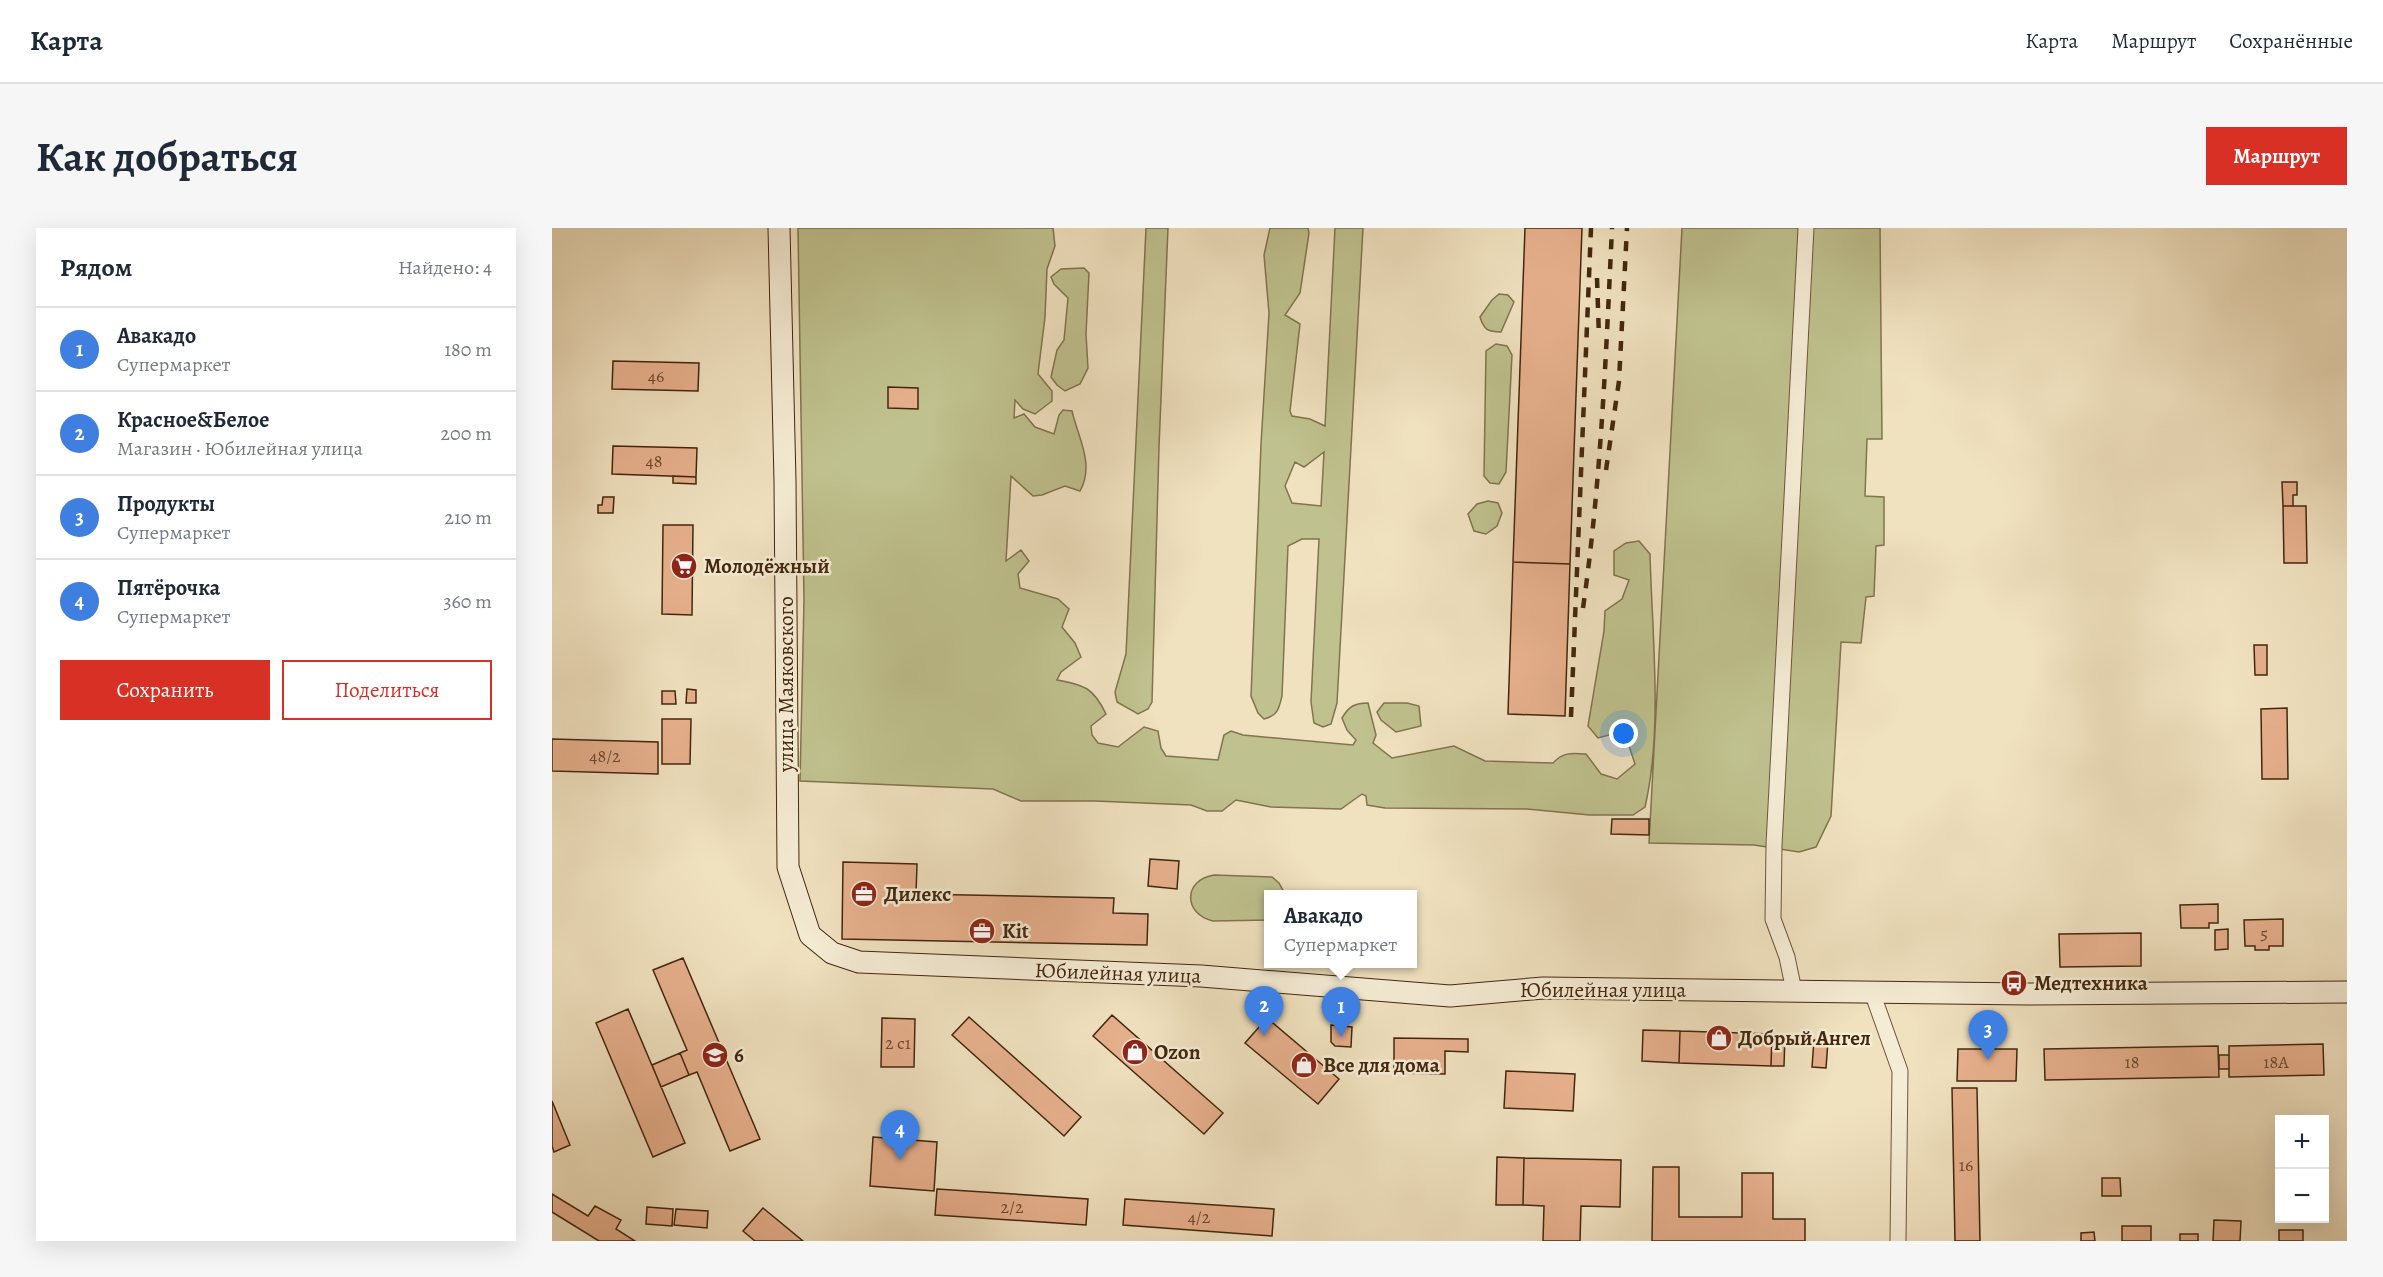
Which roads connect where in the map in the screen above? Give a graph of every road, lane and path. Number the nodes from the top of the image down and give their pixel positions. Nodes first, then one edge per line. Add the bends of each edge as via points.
1 (778, 228) edge
2 (1806, 228) edge
3 (859, 963) joint
4 (1794, 991) junction
5 (1872, 992) junction
6 (2347, 992) edge
7 (1898, 1241) edge

1 - 3 street, улица Маяковского via 785,481 788,867 810,935 832,952
2 - 4 street via 1773,909
3 - 4 street, Юбилейная улица via 1201,976 1450,996 1543,988
4 - 5 street, Юбилейная улица
5 - 6 street, Юбилейная улица
5 - 7 street via 1899,1071

